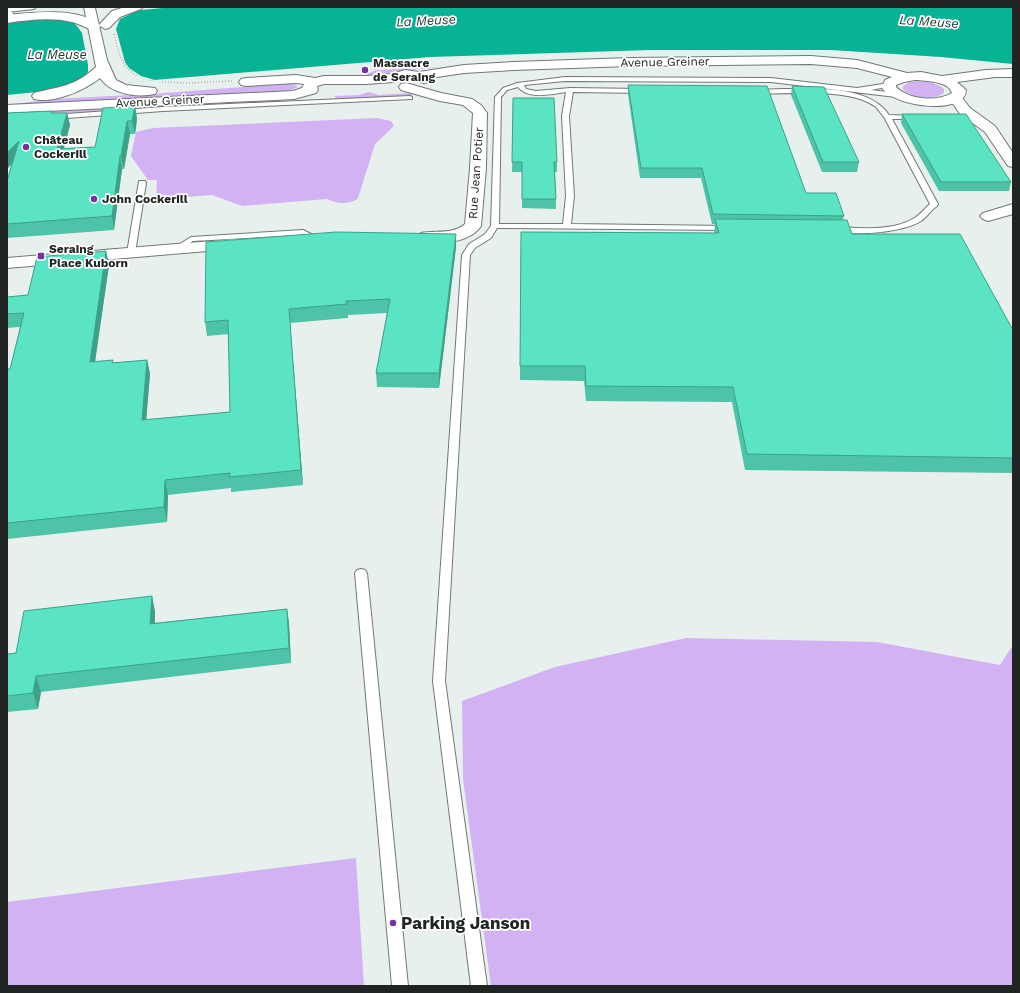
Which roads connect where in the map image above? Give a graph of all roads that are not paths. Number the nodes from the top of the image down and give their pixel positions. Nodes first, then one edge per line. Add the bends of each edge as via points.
1 (30, 7) edge
2 (55, 7) edge
3 (137, 7) edge
4 (7, 14) edge
5 (95, 16) edge
6 (102, 70) junction
7 (118, 70) dead end
8 (881, 71) junction
9 (1013, 73) edge
10 (907, 77) junction
11 (137, 79) road end
12 (234, 83) dead end
13 (424, 83) junction
14 (109, 84) junction
15 (519, 84) junction
16 (163, 85) dead end
17 (340, 85) junction
18 (313, 86) junction
19 (189, 87) dead end
20 (401, 87) junction
21 (892, 87) junction
22 (958, 87) junction
23 (570, 90) junction
24 (858, 90) junction
25 (651, 91) edge
26 (749, 92) edge
27 (327, 97) junction
28 (7, 99) edge
29 (935, 102) junction
30 (7, 104) edge
31 (7, 109) edge
32 (964, 114) junction
33 (887, 117) junction
34 (46, 118) edge
35 (926, 118) edge
36 (1013, 162) edge
37 (142, 183) dead end
38 (1013, 209) edge
39 (988, 216) dead end
40 (495, 226) junction
41 (567, 227) junction
42 (739, 228) edge
43 (824, 229) edge
44 (409, 237) edge
45 (319, 238) edge
46 (131, 253) junction
47 (7, 263) edge
48 (361, 573) dead end
49 (400, 986) edge
50 (479, 986) edge

1 - 4 main road
2 - 4 main road
3 - 5 main road via 112,16
4 - 5 main road
4 - 5 main road via 66,17 84,21
5 - 6 main road
6 - 14 main road
6 - 28 main road via 90,81 72,89
7 - 14 main road
8 - 10 main road, Avenue Greiner
8 - 13 main road, Avenue Greiner via 851,63 811,60 622,62 447,71
8 - 21 main road
9 - 22 main road via 980,74
10 - 21 main road, Avenue Greiner
10 - 22 main road, Avenue Greiner via 940,80
11 - 16 main road
12 - 18 main road via 296,79
13 - 20 main road, Rue Jean Potier
13 - 20 main road via 405,74
13 - 44 main road, Rue Jean Potier via 466,101 480,113 473,226 451,236
14 - 19 main road via 142,91
14 - 30 main road via 76,94
15 - 23 lane via 524,90 536,93
15 - 24 lane via 565,78 738,83 771,80
15 - 40 lane via 505,89 498,97
17 - 18 main road via 324,80
17 - 20 main road
17 - 27 main road
18 - 27 main road
18 - 31 main road, Avenue Greiner via 294,95
20 - 27 lane
21 - 24 lane
21 - 24 lane
21 - 29 main road via 914,100
22 - 29 main road
22 - 32 street
23 - 25 lane
23 - 41 lane via 566,121 570,197
26 - 33 lane via 840,93 872,102 879,106
27 - 34 lane
29 - 32 street
32 - 36 street via 990,129
33 - 35 lane
33 - 43 lane via 934,204 920,218 883,230
37 - 46 lane
38 - 39 street
40 - 41 lane
40 - 50 lane via 488,236 472,246 466,255 439,681
41 - 42 lane
45 - 46 main road
46 - 47 main road
48 - 49 lane

